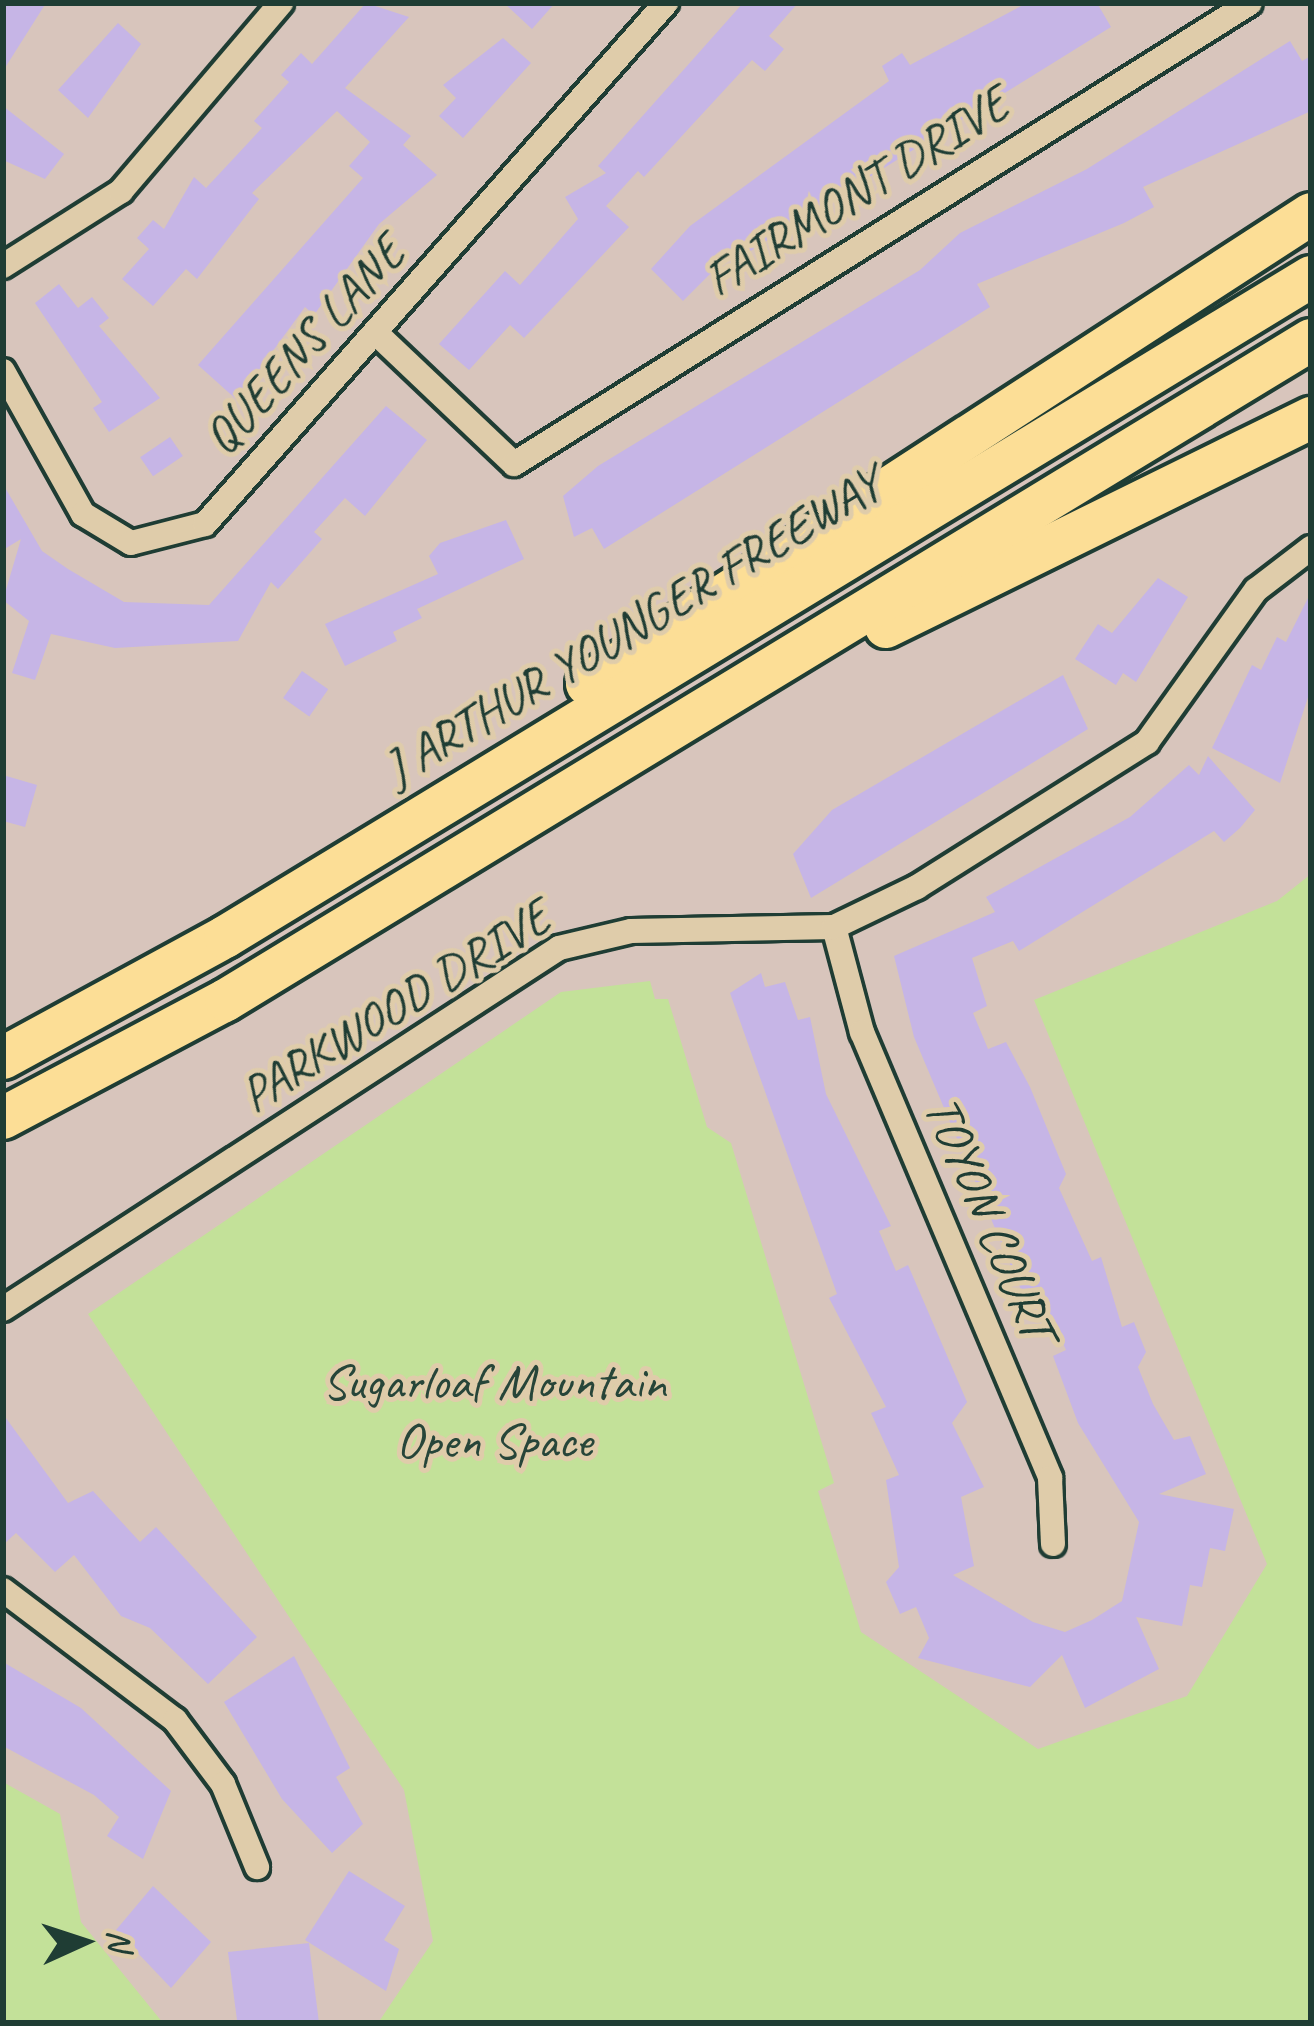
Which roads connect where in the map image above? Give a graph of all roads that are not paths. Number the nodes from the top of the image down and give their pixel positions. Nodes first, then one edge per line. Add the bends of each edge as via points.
1 (281, 3) edge
2 (666, 3) edge
3 (1250, 3) edge
4 (1311, 214) edge
5 (3, 266) edge
6 (1311, 277) edge
7 (376, 333) junction
8 (1311, 340) edge
9 (3, 371) edge
10 (1311, 418) edge
11 (1311, 548) edge
12 (663, 734) junction
13 (834, 927) junction
14 (225, 937) junction
15 (3, 1058) edge
16 (3, 1118) edge
17 (3, 1310) edge
18 (1053, 1544) dead end
19 (3, 1590) edge
20 (256, 1867) dead end

1 - 5 street via 121,191
2 - 7 street, QUEENS LANE
3 - 7 street, FAIRMONT DRIVE via 514,464
4 - 14 highway via 594,680
6 - 14 highway, J ARTHUR YOUNGER FREEWAY
7 - 9 street, QUEENS LANE via 205,524 162,542 131,542 83,514
8 - 12 highway
10 - 12 highway
11 - 13 street, PARKWOOD DRIVE via 1256,590 1136,751
12 - 16 highway via 178,1029
13 - 17 street, PARKWOOD DRIVE via 631,931 559,948
13 - 18 street, TOYON COURT via 862,1032 1050,1478
14 - 15 highway, J ARTHUR YOUNGER FREEWAY
19 - 20 street via 175,1720 223,1784

